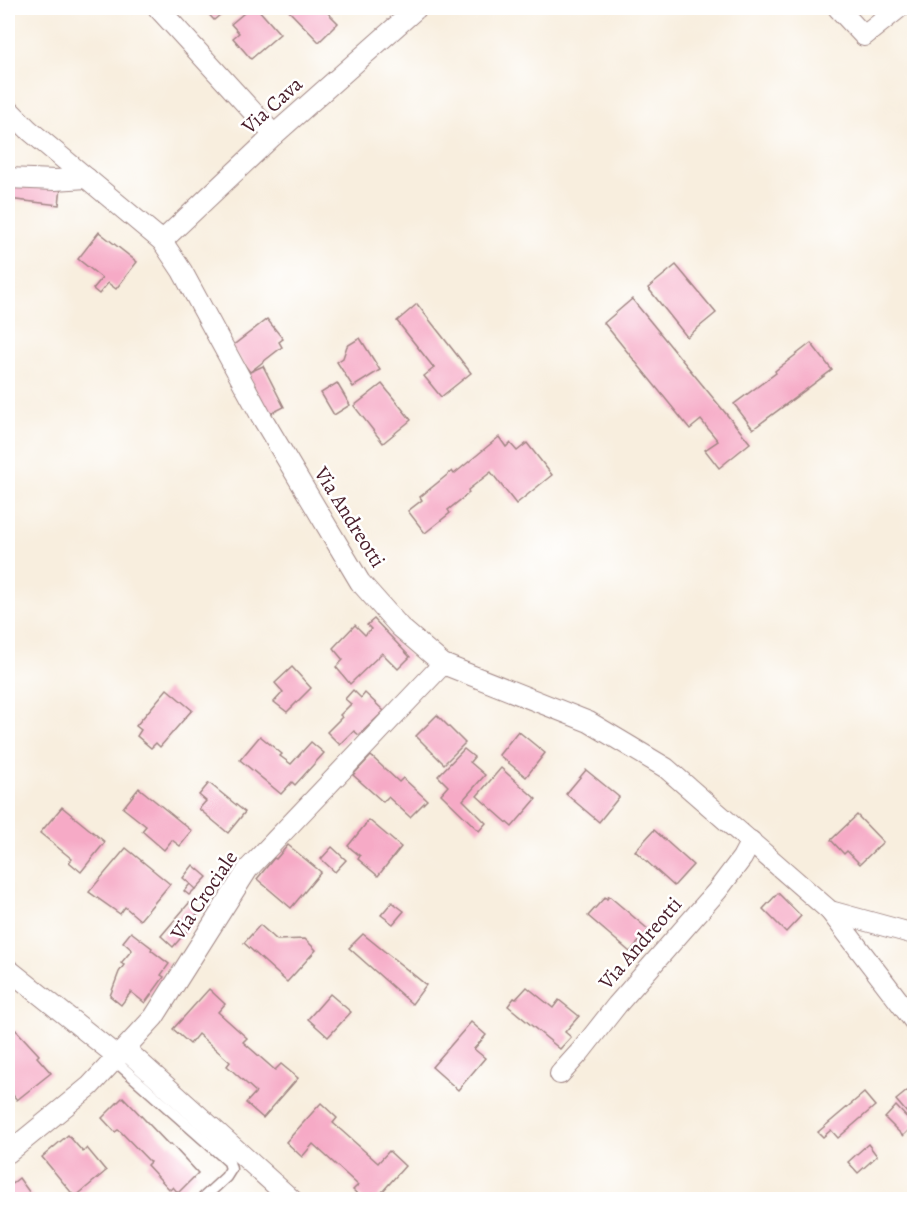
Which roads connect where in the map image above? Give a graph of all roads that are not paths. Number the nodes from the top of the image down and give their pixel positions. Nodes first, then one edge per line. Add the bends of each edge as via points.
1 (158, 8) edge
2 (417, 8) edge
3 (838, 8) edge
4 (899, 8) edge
5 (8, 109) edge
6 (274, 135) junction
7 (8, 178) edge
8 (87, 178) junction
9 (162, 241) junction
10 (443, 664) junction
11 (751, 841) junction
12 (830, 911) junction
13 (915, 934) edge
14 (8, 969) edge
15 (915, 1021) edge
16 (119, 1055) junction
17 (560, 1074) dead end
18 (8, 1153) edge
19 (201, 1200) edge
20 (292, 1200) edge

1 - 6 street
2 - 6 street, Via Cava
3 - 4 street via 864,36
5 - 8 street, Via Andreotti
6 - 9 street, Via Cava
7 - 8 street
8 - 9 street, Via Andreotti
9 - 10 street, Via Andreotti via 360,582 400,627
10 - 11 street, Via Andreotti via 589,722 666,768
10 - 16 street, Via Crociale via 248,869 154,1017
11 - 12 street, Via Andreotti
11 - 17 street, Via Andreotti via 717,891
12 - 13 street, Via Andreotti
12 - 15 street
14 - 16 street
16 - 18 street, Via Crociale via 90,1086
16 - 19 lane via 229,1162 231,1169 226,1177
16 - 20 street

